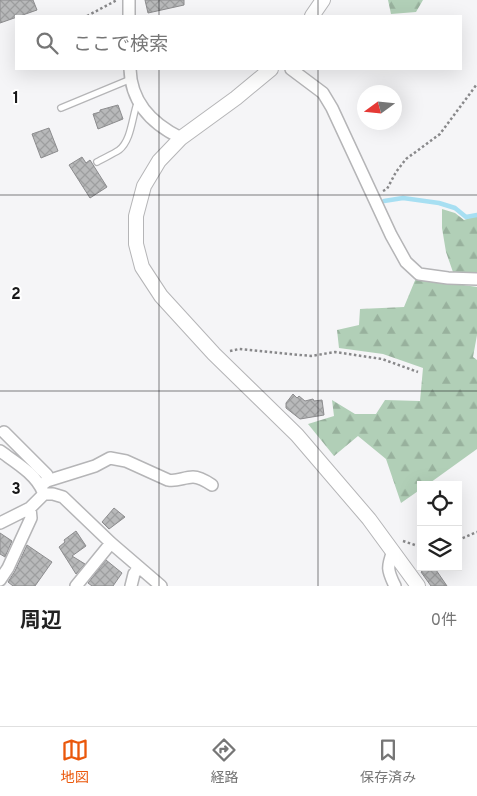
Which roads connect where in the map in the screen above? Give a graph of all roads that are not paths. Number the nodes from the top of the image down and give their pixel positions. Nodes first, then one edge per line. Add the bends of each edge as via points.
1 (129, 0) edge
2 (323, 0) edge
3 (129, 15) edge
4 (313, 15) edge
5 (270, 70) edge
6 (292, 70) edge
7 (130, 74) edge
8 (138, 100) junction
9 (61, 108) dead end
10 (181, 138) junction
11 (98, 162) dead end
12 (477, 279) edge
13 (4, 432) dead end
14 (0, 451) edge
15 (212, 484) dead end
16 (44, 487) junction
17 (30, 508) junction
18 (0, 523) edge
19 (111, 543) junction
20 (392, 550) junction
21 (138, 568) junction
22 (0, 580) edge
23 (76, 586) edge
24 (131, 586) edge
25 (161, 586) edge
26 (395, 586) edge
27 (418, 586) edge

1 - 3 street
2 - 4 street
5 - 10 street
6 - 12 street via 323,94 332,108 398,250 412,269 419,274
7 - 8 street
7 - 9 lane
8 - 10 street via 154,121
8 - 11 lane via 128,140 120,149
10 - 20 street via 159,161 144,186 136,216 136,244 142,267 161,296 214,354 297,435
13 - 16 street via 46,475
14 - 16 street
15 - 16 street via 192,477 173,482 114,458 105,459
16 - 17 street
16 - 19 street via 63,497
17 - 18 street
17 - 22 street via 32,518
19 - 21 street
19 - 23 street
20 - 26 street via 388,565
20 - 27 street
21 - 24 street
21 - 25 street

